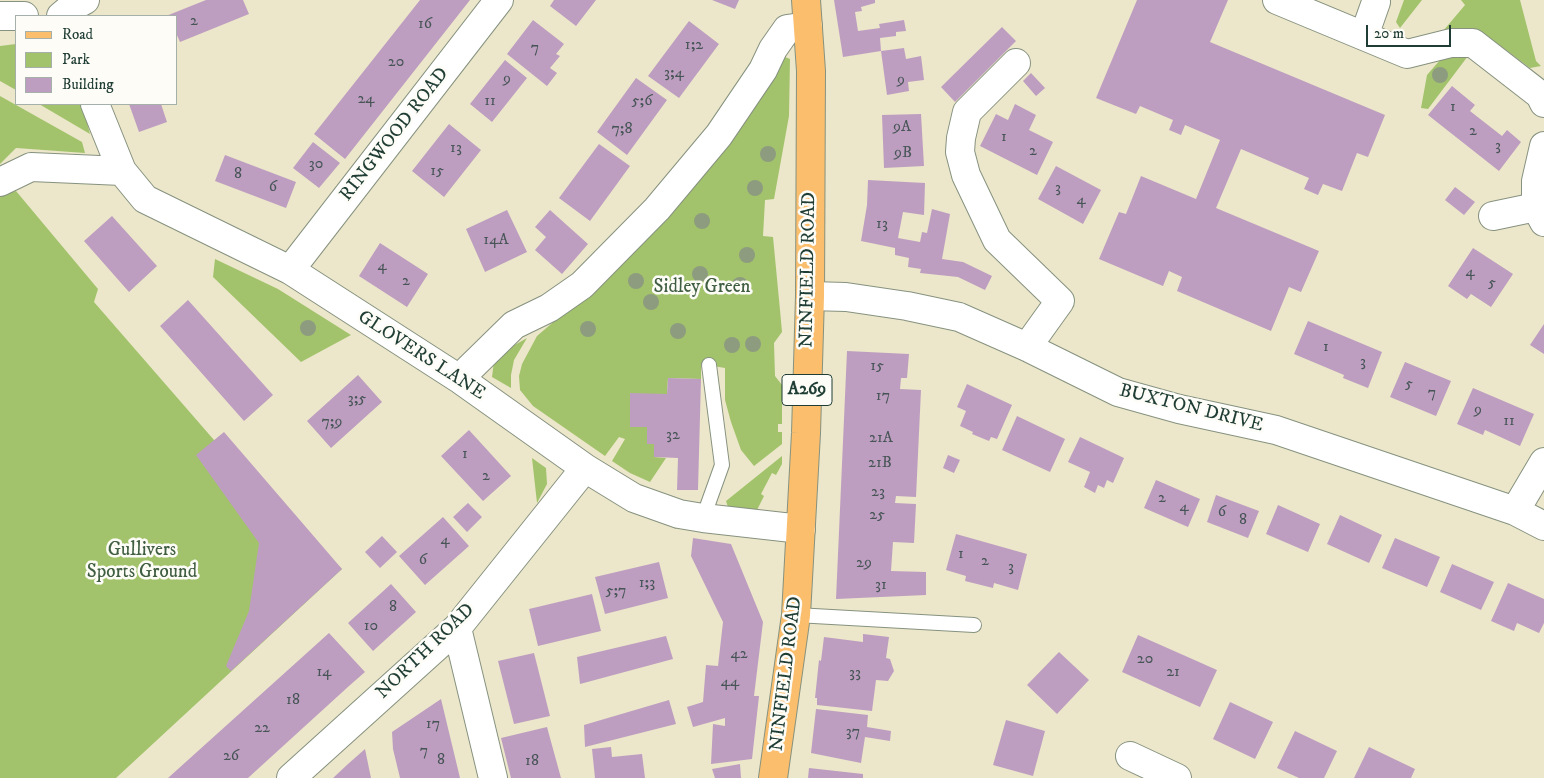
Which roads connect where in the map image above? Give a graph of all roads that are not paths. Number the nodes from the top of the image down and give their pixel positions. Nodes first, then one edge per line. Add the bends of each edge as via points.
1 (85, 0) edge
2 (499, 0) edge
3 (1277, 0) edge
4 (1376, 2) dead end
5 (807, 13) edge
6 (62, 15) edge
7 (0, 16) edge
8 (15, 16) edge
9 (1364, 36) junction
10 (1016, 63) dead end
11 (1544, 103) edge
12 (95, 105) edge
13 (1544, 146) edge
14 (122, 171) junction
15 (0, 182) edge
16 (1540, 214) edge
17 (1493, 216) dead end
18 (290, 270) junction
19 (810, 296) junction
20 (1027, 347) junction
21 (709, 365) dead end
22 (461, 380) junction
23 (1544, 462) edge
24 (585, 468) junction
25 (1515, 511) junction
26 (703, 518) junction
27 (1544, 526) edge
28 (801, 529) junction
29 (796, 615) junction
30 (974, 625) dead end
31 (457, 628) junction
32 (1130, 756) dead end
33 (291, 778) edge
34 (493, 778) edge
35 (774, 778) edge
36 (1177, 778) edge

1 - 6 street
2 - 18 street, RINGWOOD ROAD
3 - 9 street
4 - 9 street
5 - 19 main road, NINFIELD ROAD / A269 via 811,71
5 - 22 street via 787,29 719,135 651,216 582,285 549,308 514,325
7 - 8 street
9 - 11 street via 1407,54 1451,43 1473,43 1540,95
10 - 20 street via 967,112 960,152 966,176 997,240 1060,301
12 - 14 street, GLOVERS LANE
13 - 16 street via 1536,181
14 - 15 street via 31,167
14 - 18 street, GLOVERS LANE via 145,199
16 - 17 street
18 - 22 street, GLOVERS LANE
19 - 20 street, BUXTON DRIVE via 846,297 958,317
19 - 28 main road, NINFIELD ROAD / A269
20 - 25 street, BUXTON DRIVE via 1118,392 1276,430
21 - 26 lane via 722,465
22 - 24 street, GLOVERS LANE
23 - 25 street
24 - 26 street, GLOVERS LANE via 634,498 679,514
24 - 31 street, NORTH ROAD
25 - 27 street, BUXTON DRIVE
26 - 28 street, GLOVERS LANE
28 - 29 main road, NINFIELD ROAD / A269
29 - 30 lane
29 - 35 main road, NINFIELD ROAD / A269
31 - 33 street, NORTH ROAD
31 - 34 street
32 - 36 street

